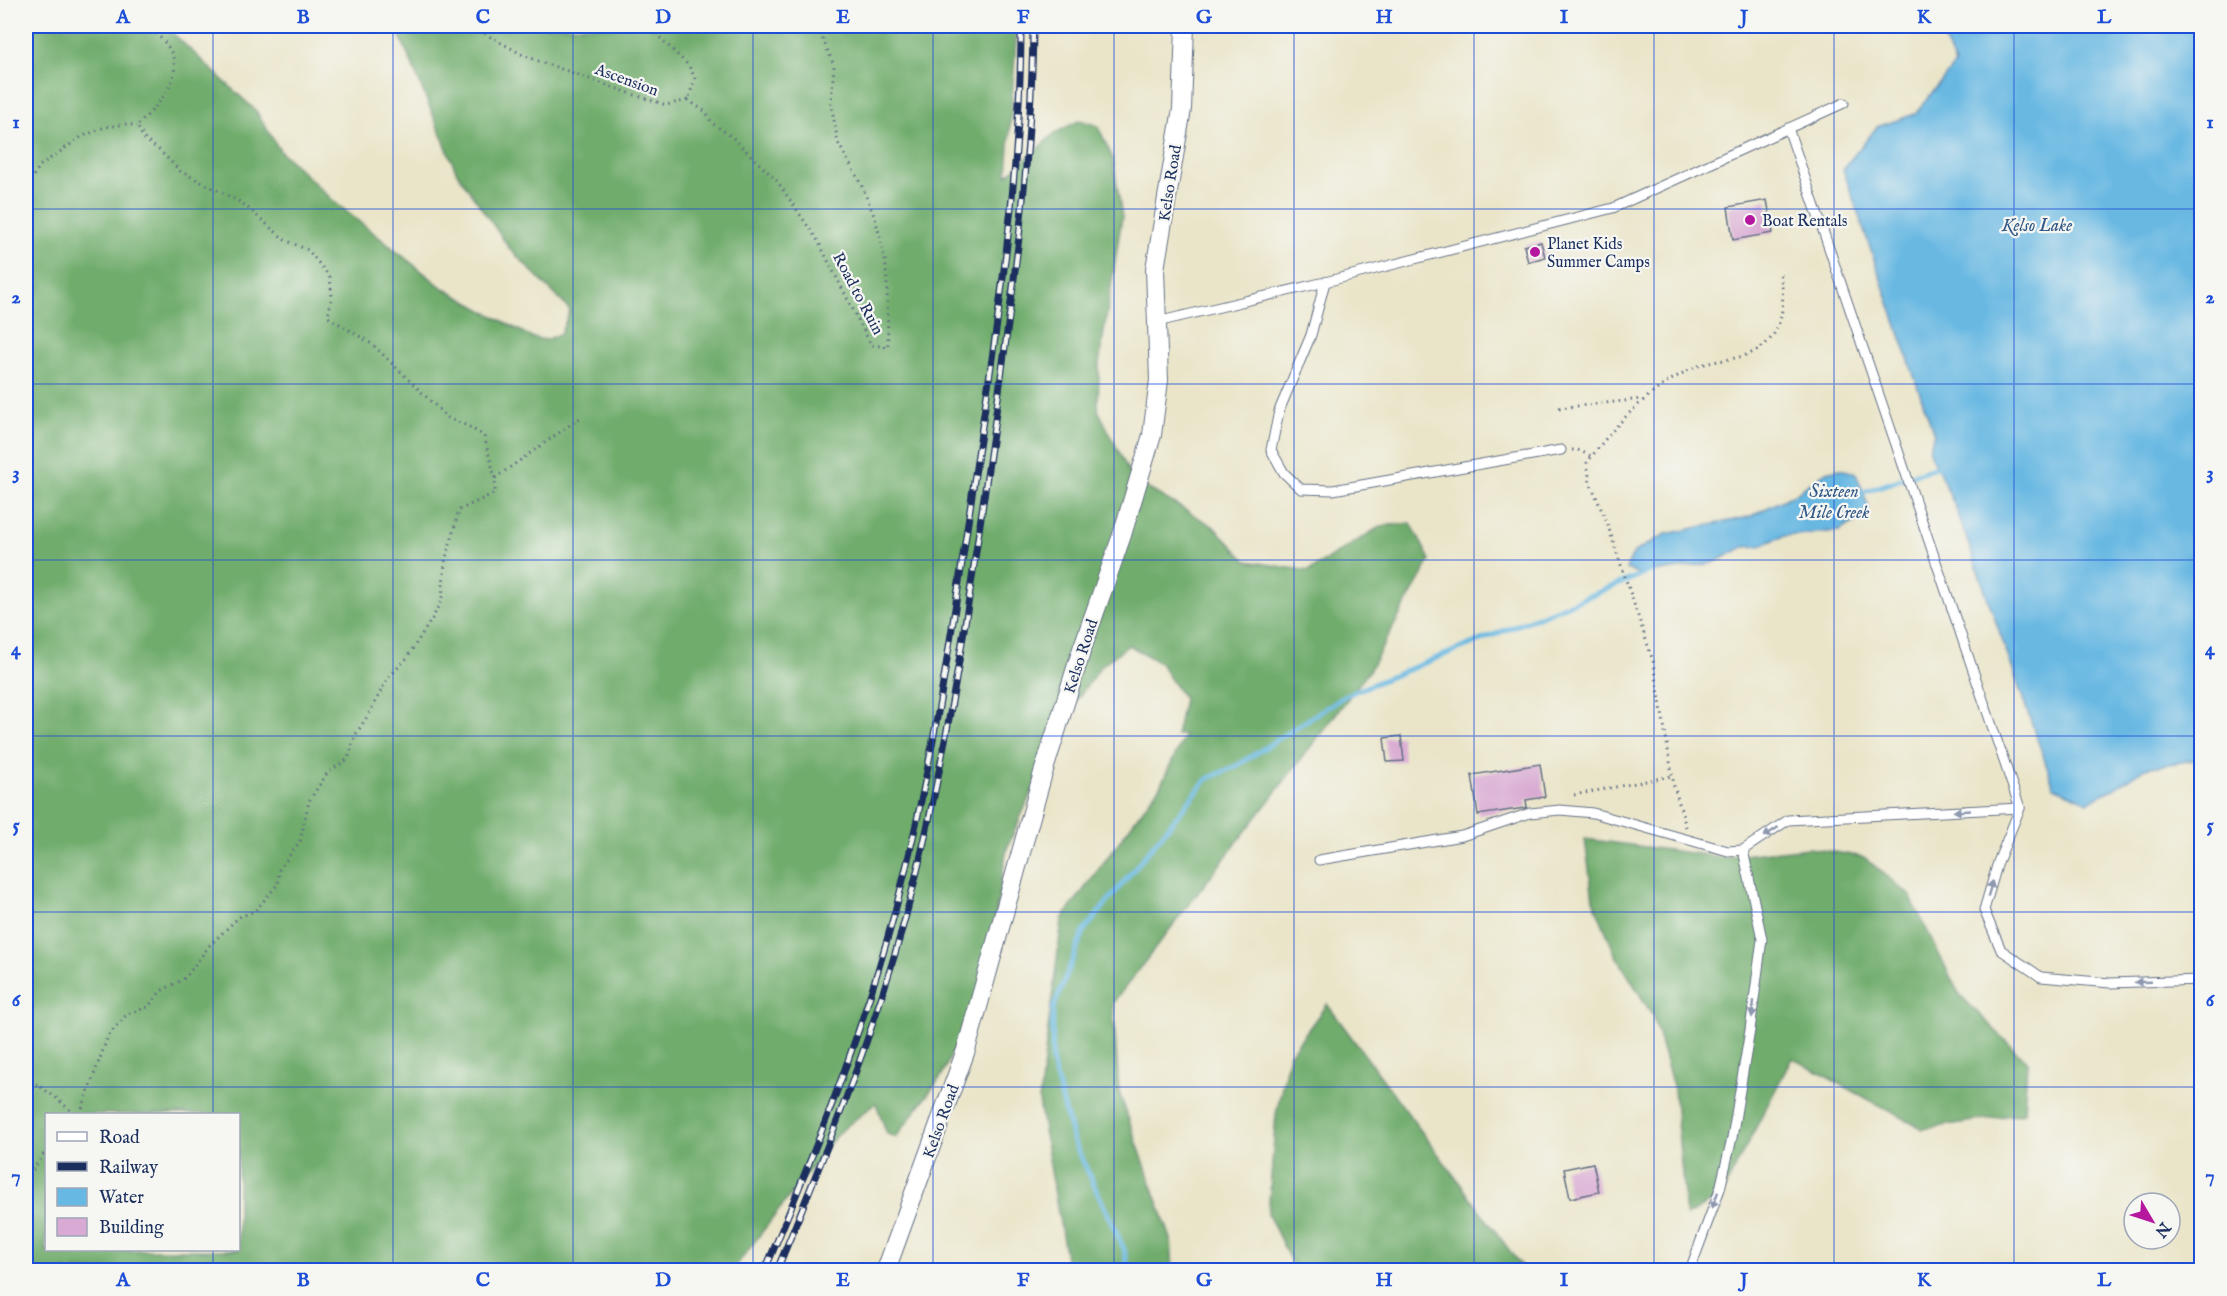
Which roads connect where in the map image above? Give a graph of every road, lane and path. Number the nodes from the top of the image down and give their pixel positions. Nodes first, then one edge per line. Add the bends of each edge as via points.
1 (149, 26) edge
2 (475, 26) edge
3 (648, 26) edge
4 (817, 26) edge
5 (1185, 26) edge
6 (688, 100) junction
7 (1844, 103) dead end
8 (138, 126) junction
9 (1788, 128) junction
10 (27, 182) edge
11 (26, 193) edge
12 (1780, 273) dead end
13 (1324, 282) junction
14 (1157, 322) junction
15 (1644, 399) junction
16 (1559, 408) dead end
17 (580, 418) dead end
18 (1561, 450) joint
19 (1592, 456) junction
20 (495, 478) junction
21 (1672, 776) junction
22 (1574, 795) dead end
23 (2020, 808) junction
24 (1689, 840) junction
25 (1743, 850) junction
26 (1319, 860) dead end
27 (2202, 980) edge
28 (26, 1077) edge
29 (74, 1113) edge
30 (80, 1113) edge
31 (45, 1152) edge
32 (26, 1180) edge
33 (886, 1270) edge
34 (1690, 1270) edge

1 - 8 path via 170,51 174,70 167,94
2 - 6 path, Ascension via 525,56 635,95 666,105
3 - 6 path via 689,66 695,78
4 - 6 path, Road to Ruin via 834,65 831,103 838,143 861,184 885,257 888,347 872,345 818,241 777,181 712,123 706,112
5 - 14 street, Kelso Road via 1182,109 1155,269
7 - 9 lane
8 - 10 path via 105,127 81,136 41,165
8 - 20 path via 145,140 180,171 242,203 285,240 308,250 330,277 328,317 372,344 447,418 484,436
9 - 13 lane via 1613,208
9 - 23 lane
10 - 11 path
12 - 15 path via 1784,293 1782,320 1766,346 1748,355 1692,368
13 - 14 lane
13 - 18 lane via 1311,335 1279,411 1271,450 1284,473 1302,489 1333,490
14 - 33 street, Kelso Road via 1159,380 1152,435 1043,773 966,1050
15 - 16 path
15 - 19 path
17 - 20 path
18 - 19 path via 1578,450
19 - 21 path via 1587,463 1590,482 1654,664
20 - 30 path via 495,493 459,510 445,562 442,599 406,659 387,679 356,734 348,759 328,772 309,801 300,841 279,870 278,884 255,911 239,917 209,946 185,978 161,991 148,1007 127,1014 108,1036
21 - 22 path
21 - 24 path
23 -> 25 lane via 1788,820
27 -> 23 lane via 2110,983 2041,977 2001,950 1984,910
24 - 25 lane via 1728,851
24 - 26 lane via 1593,813 1560,810 1530,813 1462,836
25 -> 34 lane via 1762,939 1732,1138 1720,1189
28 - 29 path
31 - 32 path

